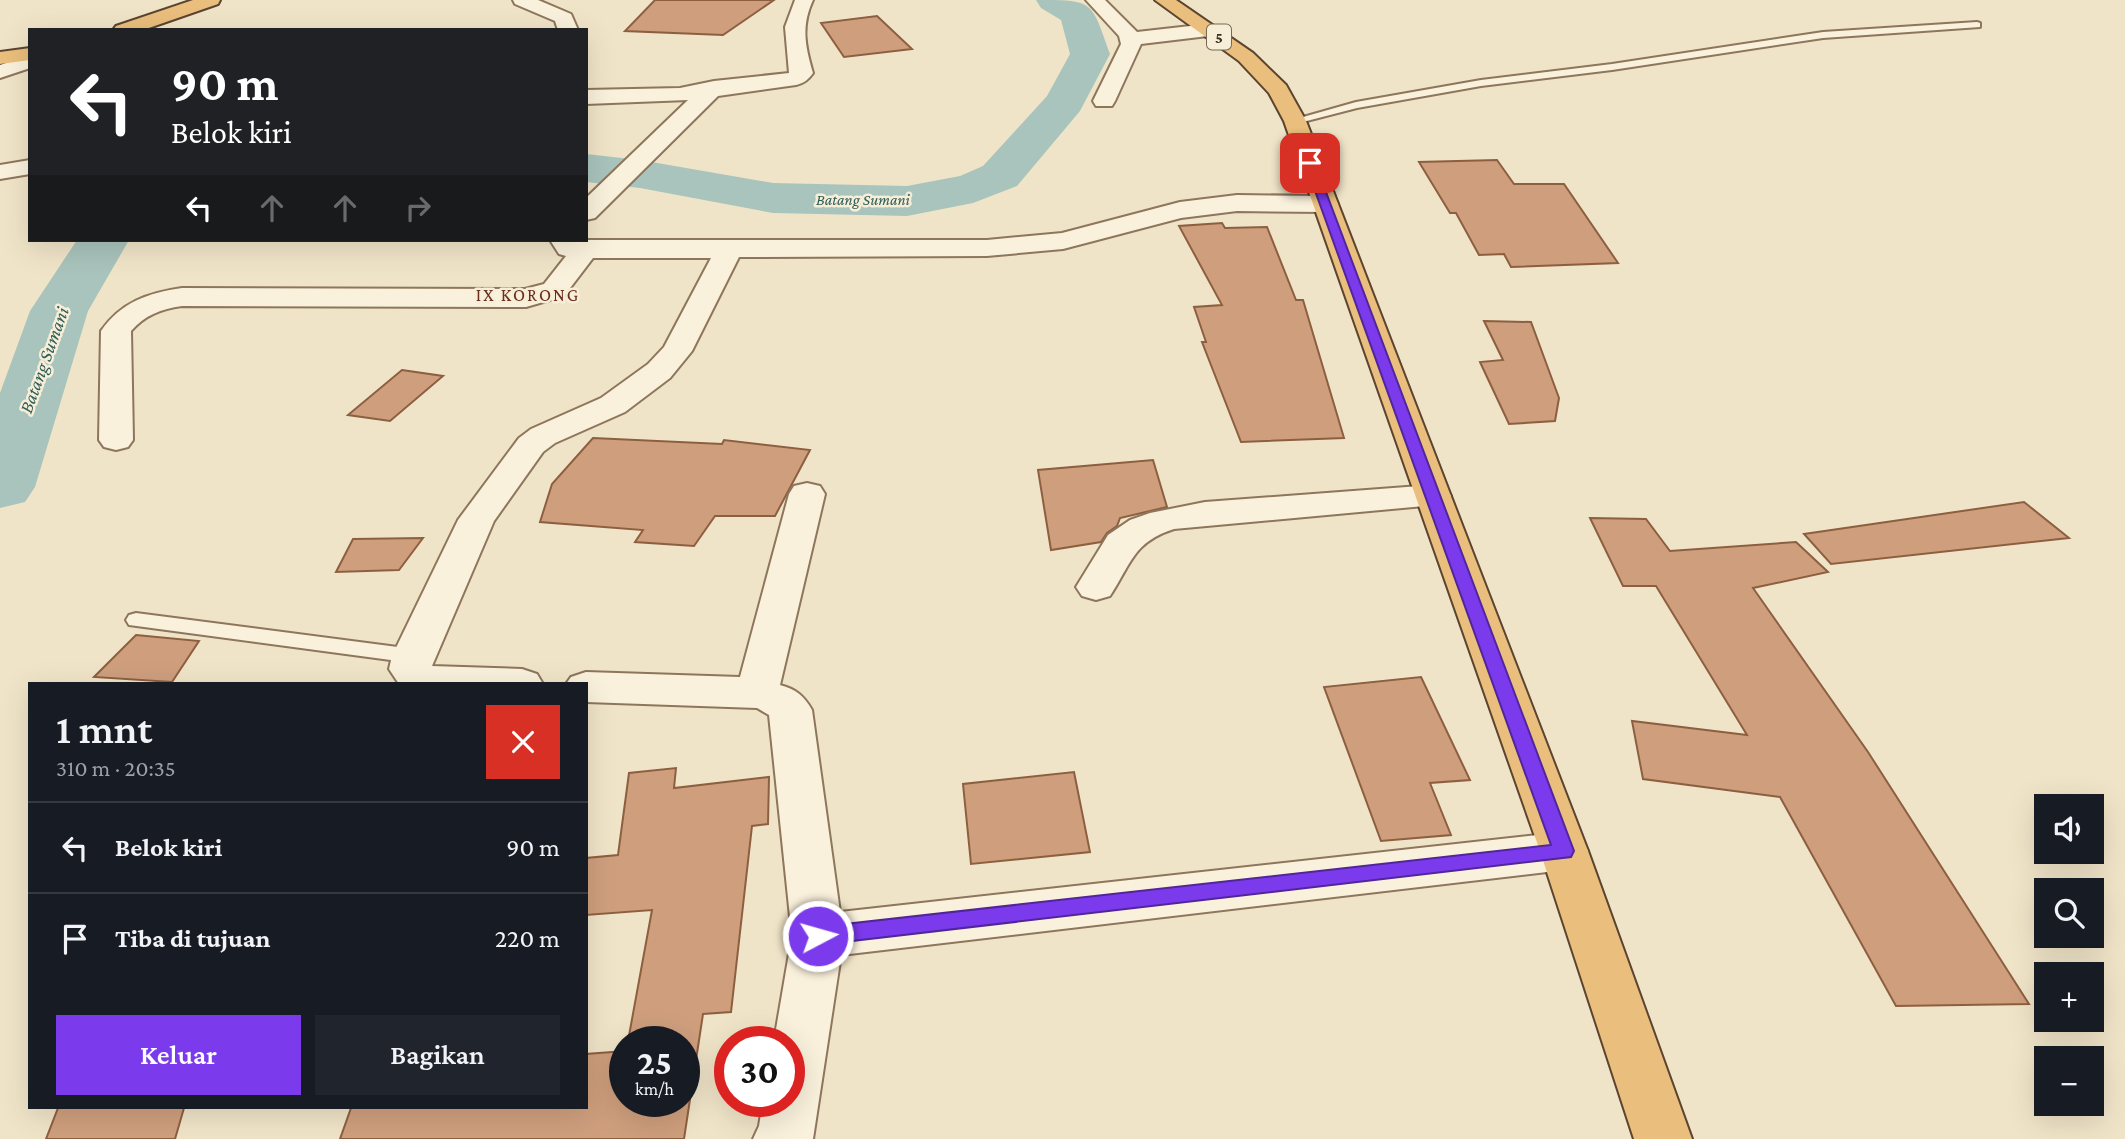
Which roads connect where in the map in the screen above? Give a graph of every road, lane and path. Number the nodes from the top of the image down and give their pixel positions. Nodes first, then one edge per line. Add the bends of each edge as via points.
1 (211, 0) edge
2 (522, 0) edge
3 (804, 0) edge
4 (1095, 0) edge
5 (1164, 0) edge
6 (1978, 25) dead end
7 (129, 28) edge
8 (567, 28) edge
9 (1208, 30) junction
10 (1131, 39) junction
11 (28, 54) edge
12 (0, 58) edge
13 (28, 62) edge
14 (0, 72) edge
15 (0, 82) edge
16 (28, 84) edge
17 (714, 89) junction
18 (588, 97) edge
19 (1281, 97) junction
20 (1104, 101) dead end
21 (28, 167) edge
22 (0, 172) edge
23 (1325, 204) junction
24 (588, 210) edge
25 (574, 245) edge
26 (730, 248) junction
27 (117, 440) dead end
28 (807, 494) dead end
29 (1433, 496) junction
30 (1097, 587) dead end
31 (136, 620) dead end
32 (424, 674) edge
33 (502, 682) edge
34 (588, 687) edge
35 (757, 693) junction
36 (1564, 851) junction
37 (818, 936) junction
38 (782, 1139) edge
39 (1663, 1139) edge

1 - 7 highway
2 - 8 street via 564,18
3 - 17 street via 794,20 800,76
4 - 10 street
5 - 9 highway, 5
6 - 19 lane via 1823,35 1356,105
9 - 10 street
9 - 19 highway, 5 via 1246,57
10 - 20 street
11 - 12 highway
13 - 14 street
15 - 16 street
17 - 18 street via 667,96
17 - 24 street
19 - 23 highway, 5
21 - 22 street
23 - 26 street via 1237,203 1181,210 1063,241 987,248
23 - 29 highway, 5
25 - 26 street
25 - 27 street via 554,290 526,298 182,298 144,306 123,320 116,331
26 - 32 street via 677,351 659,371 613,405 531,445 476,520
28 - 35 street
29 - 30 street via 1172,518 1124,540
29 - 36 highway, 5
31 - 32 lane
32 - 33 street
34 - 35 street
35 - 37 street via 778,699 790,710
36 - 37 street
36 - 39 highway, 5
37 - 38 street

